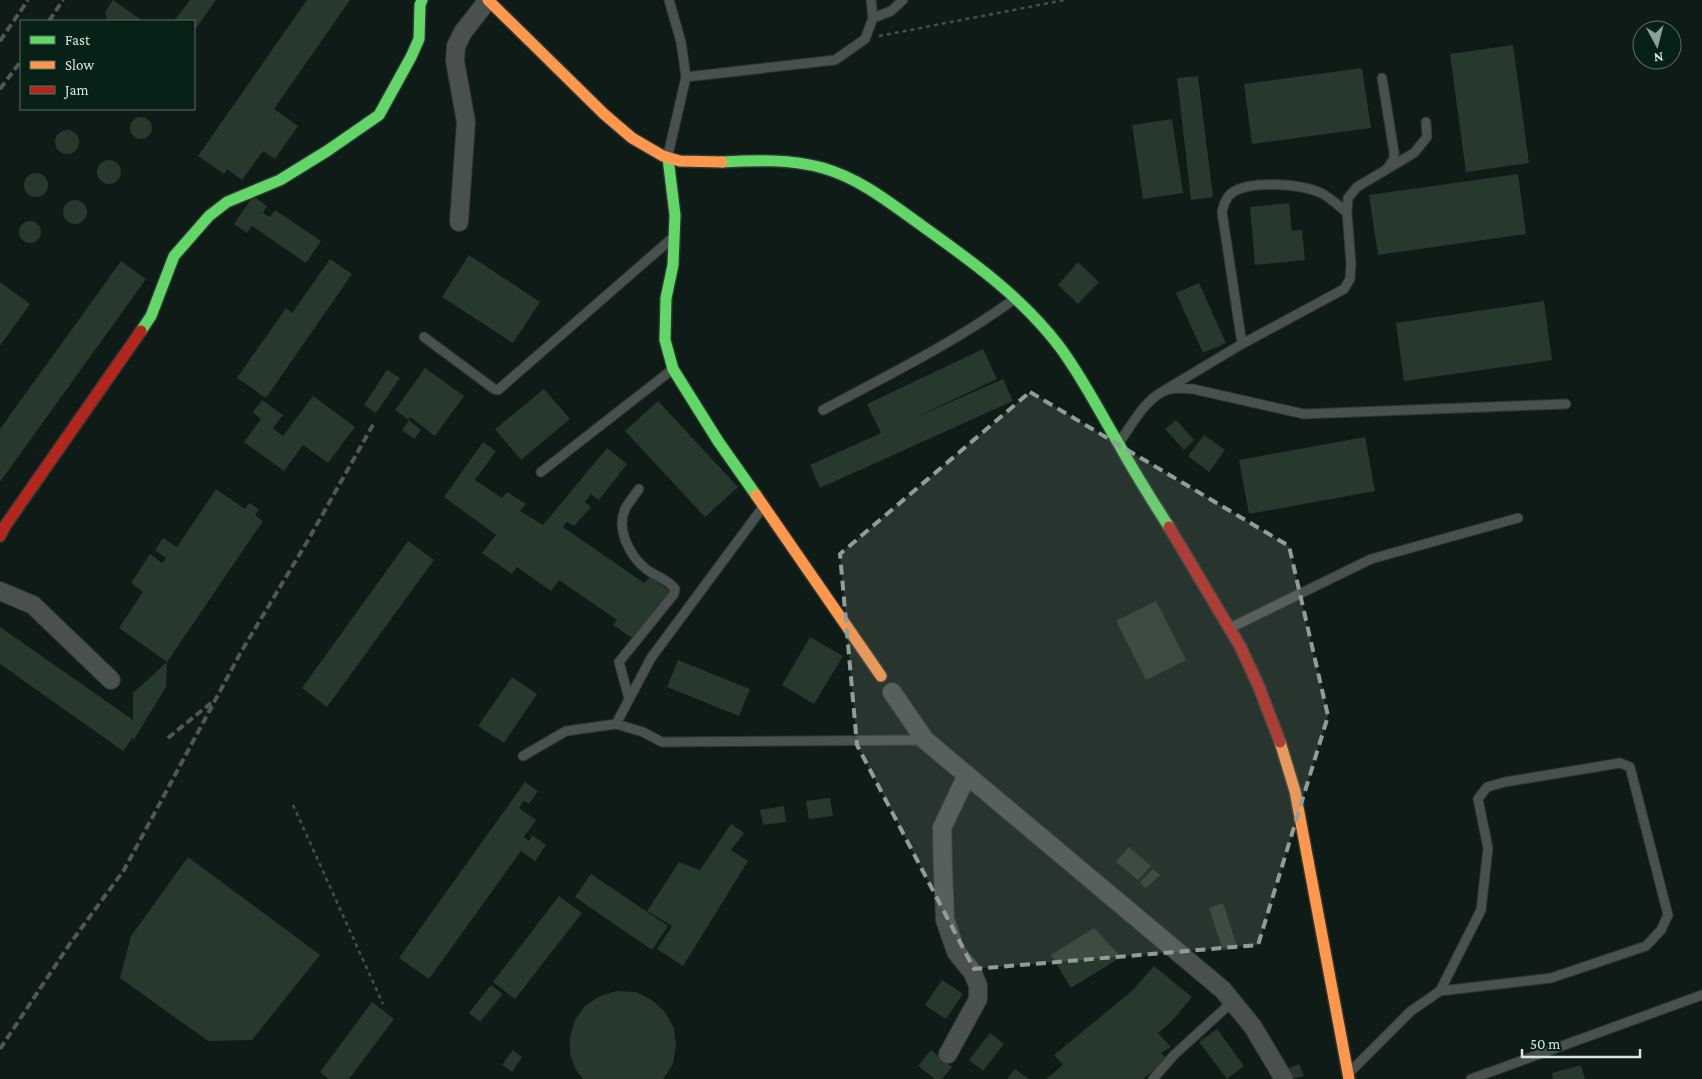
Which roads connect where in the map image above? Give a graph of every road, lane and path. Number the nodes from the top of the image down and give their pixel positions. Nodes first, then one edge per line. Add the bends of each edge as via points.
1 (422, 0) edge
2 (488, 0) edge
3 (669, 0) edge
4 (870, 0) edge
5 (902, 0) edge
6 (1065, 0) edge
7 (873, 18) junction
8 (865, 39) junction
9 (686, 77) junction
10 (1382, 78) dead end
11 (1426, 122) dead end
12 (668, 158) junction
13 (1389, 167) junction
14 (1347, 213) junction
15 (459, 222) dead end
16 (674, 236) junction
17 (1015, 299) junction
18 (424, 337) dead end
19 (1242, 344) junction
20 (673, 369) junction
21 (1163, 392) junction
22 (1566, 404) dead end
23 (823, 410) dead end
24 (1118, 444) junction
25 (541, 472) dead end
26 (639, 489) dead end
27 (764, 507) junction
28 (1518, 518) dead end
29 (0, 536) edge
30 (0, 590) edge
31 (1230, 628) junction
32 (881, 676) dead end
33 (111, 680) dead end
34 (892, 692) dead end
35 (629, 699) junction
36 (616, 724) junction
37 (926, 740) junction
38 (523, 756) dead end
39 (967, 775) junction
40 (293, 804) dead end
41 (1440, 991) junction
42 (1702, 995) edge
43 (1232, 1002) junction
44 (384, 1004) dead end
45 (948, 1054) dead end
46 (1348, 1077) edge
47 (1153, 1079) edge
48 (1284, 1079) edge
49 (1471, 1079) edge

1 - 29 main road via 419,38 379,115 280,180 227,202 209,216 174,256 151,316
2 - 12 main road via 619,127 643,147
2 - 15 street via 456,46 455,61 466,122
3 - 9 lane via 681,42
4 - 7 lane
5 - 7 lane via 891,11
6 - 8 path
7 - 8 lane
8 - 9 lane via 835,60
9 - 12 lane
10 - 13 lane via 1394,152
11 - 13 lane via 1427,137 1414,153
12 - 16 main road via 675,215
12 - 17 main road via 694,162 789,161 830,170 880,196 962,255
13 - 14 lane via 1357,187 1348,198
14 - 19 lane via 1351,264 1350,279 1344,289
14 - 19 lane via 1319,192 1291,185 1247,186 1225,200 1222,212
16 - 18 lane via 498,390
16 - 20 main road via 673,265 666,298 666,340
17 - 23 lane via 934,350
17 - 24 main road via 1058,346 1080,377
19 - 21 lane
20 - 25 lane
20 - 27 main road
21 - 22 lane via 1193,389 1304,414
21 - 24 lane via 1140,413
24 - 31 main road
26 - 35 lane via 625,509 623,535 634,557 675,589 619,662
27 - 32 main road
27 - 35 lane via 651,658
28 - 31 lane via 1371,559
30 - 33 street via 33,605
31 - 46 main road via 1267,705 1291,774
34 - 37 street
35 - 36 lane
36 - 37 lane via 662,742
36 - 38 lane via 566,731
37 - 39 street
39 - 43 street via 1223,990
39 - 45 street via 942,828 945,920 956,952 973,973 978,999
40 - 44 path
41 - 41 lane via 1551,978 1646,946 1661,930 1668,915 1630,766 1620,763 1487,787 1478,799 1488,848 1481,910
41 - 46 lane via 1411,1011
42 - 49 lane
43 - 47 lane via 1174,1055
43 - 48 street via 1253,1027

